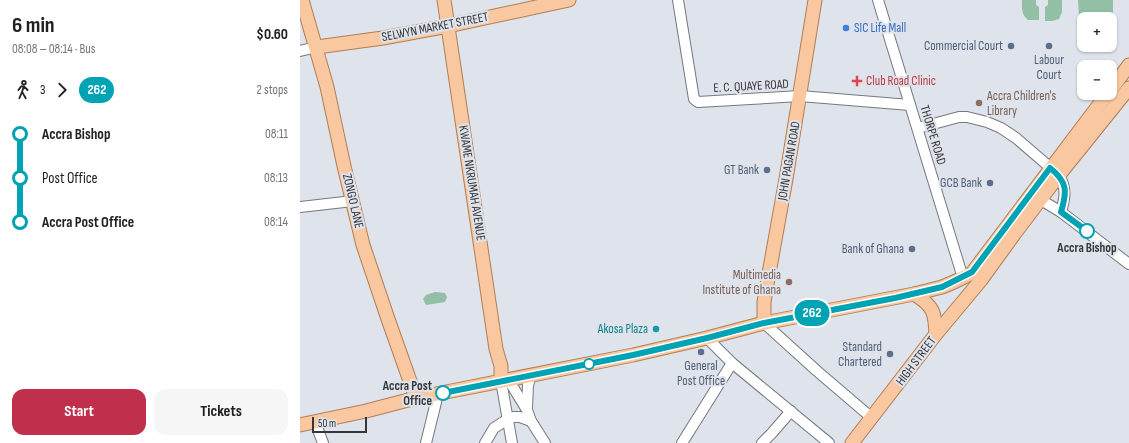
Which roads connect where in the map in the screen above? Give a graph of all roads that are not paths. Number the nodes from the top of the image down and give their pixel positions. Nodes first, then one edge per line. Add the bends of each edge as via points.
1 (302, 0) edge
2 (444, 0) edge
3 (569, 0) edge
4 (678, 0) edge
5 (815, 0) edge
6 (878, 0) edge
7 (448, 26) junction
8 (316, 47) junction
9 (300, 51) edge
10 (1129, 66) edge
11 (1117, 82) edge
12 (1129, 88) edge
13 (800, 96) junction
14 (1104, 100) edge
15 (910, 105) junction
16 (918, 128) junction
17 (1055, 172) junction
18 (1041, 200) junction
19 (353, 201) junction
20 (300, 207) edge
21 (1061, 212) junction
22 (1129, 264) edge
23 (972, 277) junction
24 (914, 294) junction
25 (764, 323) junction
26 (936, 334) junction
27 (707, 338) junction
28 (732, 363) junction
29 (531, 375) junction
30 (505, 380) junction
31 (438, 394) junction
32 (416, 398) junction
33 (527, 410) junction
34 (791, 411) junction
35 (872, 418) junction
36 (508, 419) junction
37 (531, 421) junction
38 (315, 422) junction
39 (300, 425) edge
40 (323, 443) edge
41 (426, 443) edge
42 (485, 443) edge
43 (512, 443) edge
44 (545, 443) edge
45 (682, 443) edge
46 (762, 443) edge
47 (829, 443) edge
48 (852, 443) edge

1 - 8 main road, ZONGO LANE
2 - 7 main road, KWAME NKRUMAH AVENUE
3 - 7 main road, SELWYN MARKET STREET
4 - 13 street, E. C. QUAYE ROAD via 696,101
5 - 13 main road, JOHN PAGAN ROAD
6 - 15 street, THORPE ROAD
7 - 8 main road, SELWYN MARKET STREET
7 - 30 main road, KWAME NKRUMAH AVENUE via 496,349
8 - 9 street, SELWYN MARKET STREET
8 - 19 main road, ZONGO LANE
10 - 11 main road
12 - 17 main road
13 - 15 street, E. C. QUAYE ROAD
13 - 25 main road, JOHN PAGAN ROAD via 764,302
14 - 17 main road
15 - 16 street, THORPE ROAD
16 - 17 street via 959,117 987,122 1016,138
16 - 23 street, THORPE ROAD
17 - 18 main road
17 - 21 street via 1063,182 1065,198
17 - 23 main road
18 - 21 street
18 - 23 main road via 1015,233
19 - 20 street
19 - 32 main road, ZONGO LANE via 363,245
21 - 22 street
23 - 24 main road
23 - 26 main road, HIGH STREET
24 - 25 main road
24 - 26 main road via 929,306 933,313
25 - 27 main road
25 - 35 street
26 - 35 main road, HIGH STREET
27 - 28 street
27 - 29 main road
28 - 34 street
28 - 45 street
29 - 30 main road
29 - 33 street
30 - 31 main road
30 - 33 street
30 - 36 street
31 - 32 main road
31 - 41 street
32 - 38 main road
33 - 37 street
34 - 46 street
34 - 47 street
35 - 48 main road, HIGH STREET
36 - 37 street via 520,417
36 - 42 street via 494,428
36 - 43 street
37 - 44 street
38 - 39 main road
38 - 40 street

